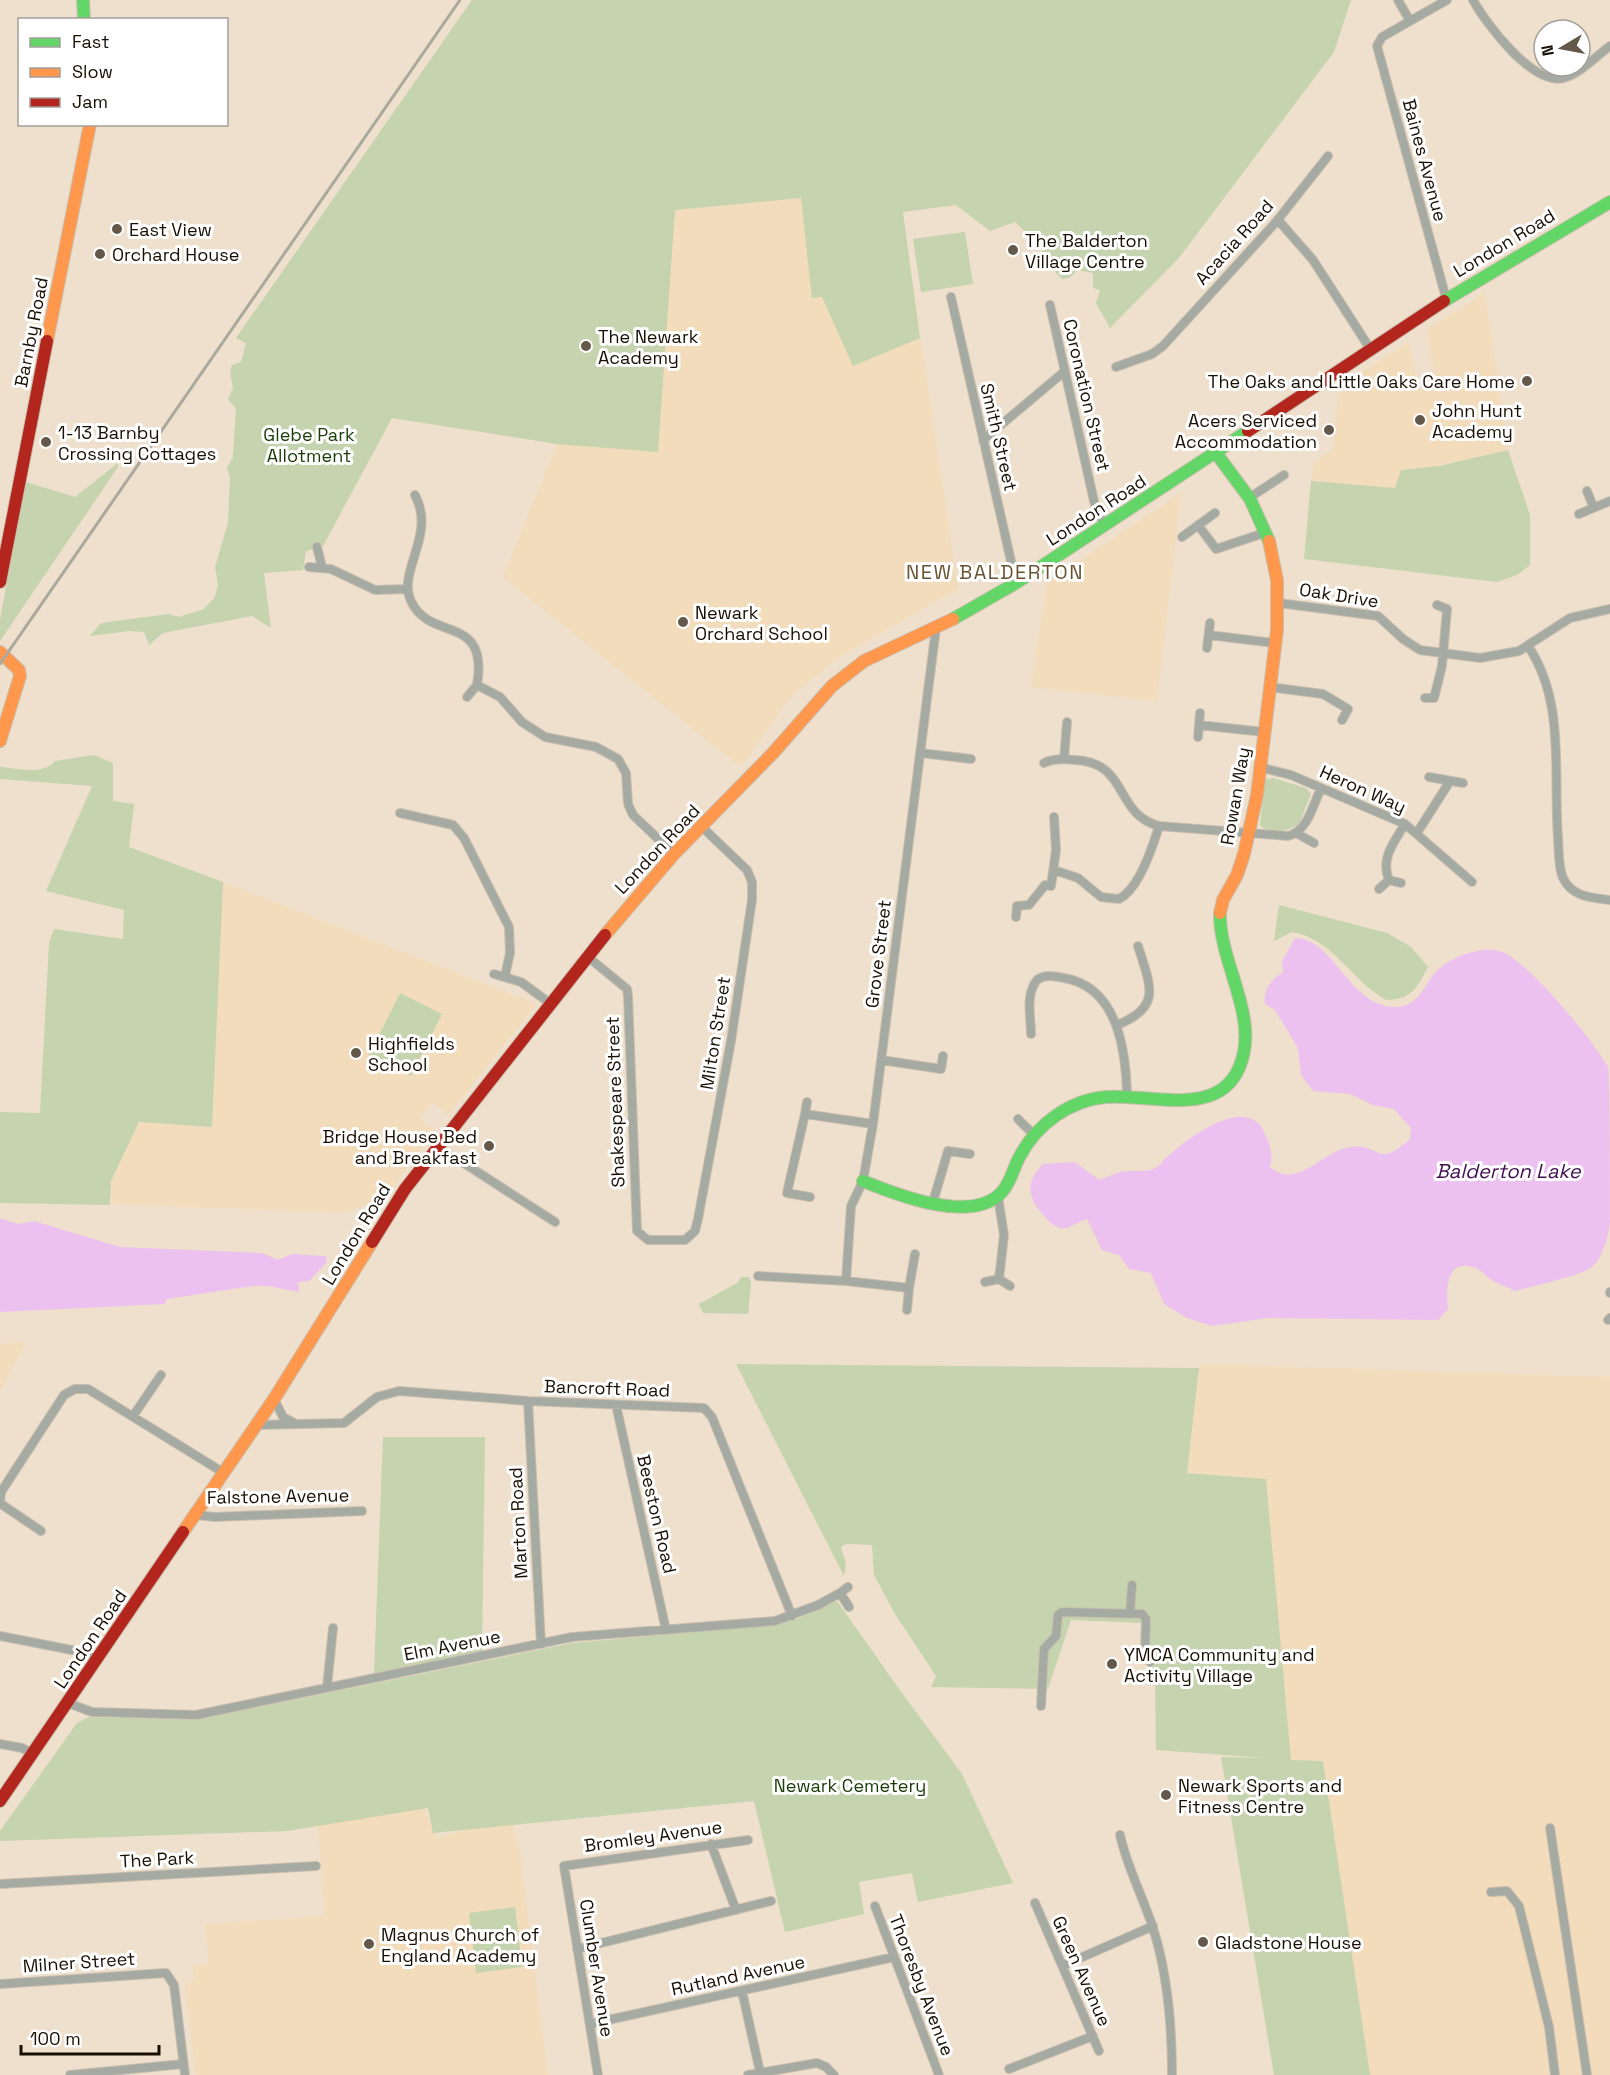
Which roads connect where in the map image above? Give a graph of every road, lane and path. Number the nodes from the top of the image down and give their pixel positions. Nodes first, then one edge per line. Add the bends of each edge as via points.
1 (83, 0) edge
2 (1398, 0) edge
3 (1448, 0) edge
4 (1473, 0) edge
5 (84, 18) edge
6 (1410, 21) junction
7 (1610, 46) edge
8 (90, 126) edge
9 (1328, 156) dead end
10 (1610, 202) edge
11 (1278, 220) junction
12 (951, 297) dead end
13 (1446, 298) junction
14 (1050, 305) dead end
15 (1370, 347) junction
16 (1116, 367) dead end
17 (1065, 371) junction
18 (982, 440) junction
19 (1216, 453) junction
20 (1284, 475) dead end
21 (1587, 491) dead end
22 (415, 495) dead end
23 (1249, 498) junction
24 (1610, 501) edge
25 (1593, 506) junction
26 (1215, 513) dead end
27 (1579, 514) dead end
28 (1105, 525) junction
29 (1198, 525) junction
30 (1267, 532) junction
31 (1182, 537) dead end
32 (317, 547) dead end
33 (309, 567) dead end
34 (322, 567) junction
35 (0, 582) edge
36 (1016, 584) junction
37 (407, 589) junction
38 (1279, 603) junction
39 (1437, 605) dead end
40 (1610, 609) edge
41 (1210, 623) dead end
42 (936, 628) junction
43 (1209, 635) junction
44 (1274, 643) junction
45 (1528, 646) junction
46 (1207, 648) dead end
47 (0, 652) edge
48 (1443, 654) junction
49 (477, 685) junction
50 (1269, 687) junction
51 (467, 697) dead end
52 (1441, 705) dead end
53 (1200, 713) dead end
54 (1342, 720) dead end
55 (1066, 722) dead end
56 (1199, 725) junction
57 (1263, 732) junction
58 (1198, 737) dead end
59 (0, 741) edge
60 (921, 753) junction
61 (971, 759) dead end
62 (1064, 759) junction
63 (1044, 763) dead end
64 (1259, 767) junction
65 (1429, 777) dead end
66 (1449, 781) junction
67 (1464, 783) dead end
68 (1321, 788) junction
69 (400, 813) dead end
70 (1054, 817) dead end
71 (1405, 824) junction
72 (702, 826) junction
73 (1159, 826) junction
74 (1416, 833) junction
75 (1250, 834) junction
76 (1298, 834) junction
77 (1314, 843) dead end
78 (674, 854) junction
79 (1054, 870) junction
80 (1389, 880) junction
81 (1472, 882) dead end
82 (1401, 883) dead end
83 (1379, 889) dead end
84 (1610, 900) edge
85 (1016, 917) dead end
86 (1142, 950) dead end
87 (588, 957) junction
88 (494, 974) dead end
89 (504, 976) junction
90 (551, 1004) junction
91 (1031, 1022) junction
92 (1042, 1022) dead end
93 (1117, 1025) junction
94 (1031, 1034) dead end
95 (943, 1056) dead end
96 (881, 1060) junction
97 (1127, 1096) junction
98 (807, 1102) dead end
99 (805, 1114) junction
100 (1018, 1119) dead end
101 (873, 1124) junction
102 (1034, 1134) junction
103 (435, 1149) junction
104 (970, 1154) dead end
105 (863, 1181) junction
106 (810, 1197) dead end
107 (998, 1197) junction
108 (933, 1202) junction
109 (555, 1222) dead end
110 (666, 1240) joint
111 (915, 1254) dead end
112 (758, 1276) dead end
113 (999, 1279) junction
114 (846, 1281) junction
115 (985, 1282) dead end
116 (1010, 1286) dead end
117 (909, 1288) junction
118 (907, 1310) dead end
119 (161, 1375) dead end
120 (274, 1399) junction
121 (528, 1401) junction
122 (616, 1405) junction
123 (133, 1416) junction
124 (294, 1424) junction
125 (256, 1425) junction
126 (224, 1473) junction
127 (0, 1504) edge
128 (362, 1511) dead end
129 (196, 1515) junction
130 (41, 1531) dead end
131 (1132, 1585) dead end
132 (848, 1587) dead end
133 (840, 1593) junction
134 (849, 1607) dead end
135 (1130, 1614) junction
136 (792, 1616) junction
137 (333, 1628) dead end
138 (666, 1630) junction
139 (0, 1636) edge
140 (541, 1644) junction
141 (98, 1660) junction
142 (1150, 1662) dead end
143 (327, 1687) junction
144 (68, 1703) junction
145 (1041, 1706) dead end
146 (0, 1744) edge
147 (33, 1754) junction
148 (0, 1801) edge
149 (1550, 1828) dead end
150 (1120, 1835) dead end
151 (748, 1839) dead end
152 (711, 1844) junction
153 (316, 1866) dead end
154 (564, 1866) joint
155 (0, 1884) edge
156 (1491, 1892) dead end
157 (771, 1901) dead end
158 (1035, 1903) dead end
159 (875, 1906) dead end
160 (736, 1910) junction
161 (1153, 1926) junction
162 (577, 1949) junction
163 (894, 1957) junction
164 (1062, 1966) junction
165 (0, 1984) edge
166 (742, 1991) junction
167 (590, 2024) junction
168 (1093, 2036) junction
169 (1100, 2051) dead end
170 (183, 2064) junction
171 (1009, 2069) dead end
172 (760, 2072) junction
173 (70, 2075) edge
174 (185, 2075) edge
175 (598, 2075) edge
176 (748, 2075) edge
177 (834, 2075) edge
178 (939, 2075) edge
179 (1172, 2075) edge
180 (1555, 2075) edge
181 (1587, 2075) edge

1 - 5 main road
2 - 6 street
3 - 6 street
4 - 7 street via 1487,23 1541,76 1570,76
6 - 13 street, Baines Avenue via 1379,40 1378,50
8 - 35 main road, Barnby Road
9 - 11 street, Acacia Road
10 - 13 main road, London Road
11 - 15 street via 1317,265
11 - 16 street, Acacia Road via 1163,346
12 - 18 street, Smith Street
13 - 15 main road, London Road
14 - 17 street, Coronation Street
15 - 19 main road, London Road
17 - 18 street
17 - 28 street, Coronation Street via 1096,510
18 - 36 street, Smith Street
19 - 23 main road, Rowan Way
19 - 28 main road, London Road
20 - 23 street
21 - 25 street
22 - 37 street via 422,515 422,533
23 - 30 main road, Rowan Way
24 - 25 street
25 - 27 street
26 - 29 street
28 - 36 main road, London Road
29 - 30 street via 1216,549
29 - 31 street
30 - 38 main road, Rowan Way via 1278,576
32 - 34 street
33 - 34 street
34 - 37 street via 371,589
36 - 42 main road, London Road
37 - 49 street via 421,614 471,642 478,657
38 - 44 main road, Rowan Way
38 - 48 street, Oak Drive via 1378,616 1413,647
39 - 48 street via 1451,608
40 - 45 street via 1570,618
41 - 43 street
42 - 60 street, Grove Street
42 - 72 main road, London Road via 864,661 843,675
43 - 44 street
43 - 46 street
44 - 50 main road, Rowan Way
45 - 48 street, Oak Drive via 1490,658
45 - 84 street via 1541,665 1557,737 1556,808 1563,878 1572,890 1587,898
47 - 59 main road via 19,670 20,676
48 - 52 street via 1429,698
49 - 51 street
49 - 78 street via 500,697 536,733 556,741 596,747 618,759 626,773 628,804 633,815
50 - 54 street via 1323,694 1348,709
50 - 57 main road, Rowan Way
53 - 56 street
55 - 62 street
56 - 57 street
56 - 58 street
57 - 64 main road, Rowan Way
60 - 61 street
60 - 96 street, Grove Street
62 - 63 street
62 - 73 street via 1094,762 1106,768 1118,781 1131,809 1143,820
64 - 68 street, Heron Way
64 - 75 main road, Rowan Way
65 - 66 street
66 - 67 street
66 - 74 street
68 - 71 street, Heron Way
68 - 76 street
69 - 89 street via 453,825 464,838 507,920 510,953
70 - 79 street
71 - 74 street, Heron Way
71 - 80 street via 1386,860
72 - 78 main road, London Road
72 - 110 street, Milton Street via 747,870 752,900 731,1041 695,1231 685,1240
73 - 75 street
73 - 79 street via 1138,876 1119,899 1101,897 1078,878
74 - 81 street, Heron Way
75 - 76 street
75 - 97 main road, Rowan Way via 1220,907 1221,935 1244,1025 1244,1052 1239,1069 1221,1091 1202,1100
76 - 77 street
78 - 87 main road, London Road
79 - 85 street via 1051,886 1045,885 1029,905 1017,906
80 - 82 street
80 - 83 street
86 - 93 street via 1149,984 1148,1002 1140,1015
87 - 90 main road, London Road
87 - 110 street, Shakespeare Street via 627,990 636,1224 640,1236
88 - 89 street
89 - 90 street via 528,986
90 - 103 main road, London Road
91 - 92 street
91 - 93 street via 1031,990 1040,978 1050,976 1083,984 1102,1001
91 - 94 street
93 - 97 street
95 - 96 street via 941,1069
96 - 101 street, Grove Street
97 - 102 main road, Rowan Way via 1078,1103 1061,1111
98 - 99 street
99 - 101 street
99 - 106 street via 787,1193
100 - 102 street
101 - 105 street, Grove Street
102 - 107 main road, Rowan Way
103 - 109 street via 459,1160
103 - 120 main road, London Road via 405,1189
104 - 108 street via 948,1151
105 - 108 main road via 895,1195
105 - 114 street, Grove Street via 851,1206
107 - 108 main road via 975,1205
107 - 113 street via 1004,1235
111 - 117 street
112 - 114 street
113 - 115 street
113 - 116 street
114 - 117 street
117 - 118 street
119 - 123 street
120 - 124 street via 283,1417
120 - 125 main road, London Road
121 - 122 street, Bancroft Road
121 - 124 street, Bancroft Road via 391,1392 376,1397 344,1423
121 - 140 street, Marton Road
122 - 136 street, Bancroft Road via 699,1407 708,1412
122 - 138 street, Beeston Road
123 - 126 street
123 - 127 street via 88,1389 75,1389 64,1395 1,1492
124 - 125 street, Bancroft Road
125 - 126 main road, London Road
126 - 129 main road, London Road
127 - 130 street
128 - 129 street, Falstone Avenue
129 - 141 main road, London Road
131 - 135 street
132 - 133 street, Elm Avenue
133 - 134 street
133 - 136 street, Elm Avenue
135 - 142 street via 1142,1614 1146,1619 1145,1655
135 - 145 street via 1058,1615 1056,1636 1044,1649
136 - 138 street, Elm Avenue via 760,1624
137 - 143 street
138 - 140 street, Elm Avenue via 572,1637
139 - 141 street via 87,1653
140 - 143 street, Elm Avenue
141 - 144 main road, London Road
143 - 144 street, Elm Avenue via 196,1716 93,1712
144 - 147 main road, London Road
146 - 147 street
147 - 148 main road, London Road
149 - 181 street
150 - 161 street
151 - 152 street, Bromley Avenue
152 - 154 street, Bromley Avenue
152 - 160 street
153 - 155 street, The Park
154 - 162 street, Clumber Avenue
156 - 180 street via 1507,1891 1519,1906 1549,2027
157 - 160 street
158 - 164 street, Green Avenue
159 - 163 street, Thoresby Avenue
160 - 162 street
161 - 164 street
161 - 179 street via 1166,1983
162 - 167 street, Clumber Avenue
163 - 166 street, Rutland Avenue
163 - 178 street, Thoresby Avenue
164 - 168 street, Green Avenue
165 - 170 street, Milner Street via 166,1973 174,1985
166 - 167 street, Rutland Avenue
166 - 172 street
167 - 175 street, Clumber Avenue
168 - 169 street, Green Avenue
168 - 171 street
170 - 173 street
170 - 174 street
172 - 176 street
172 - 177 street via 817,2063

